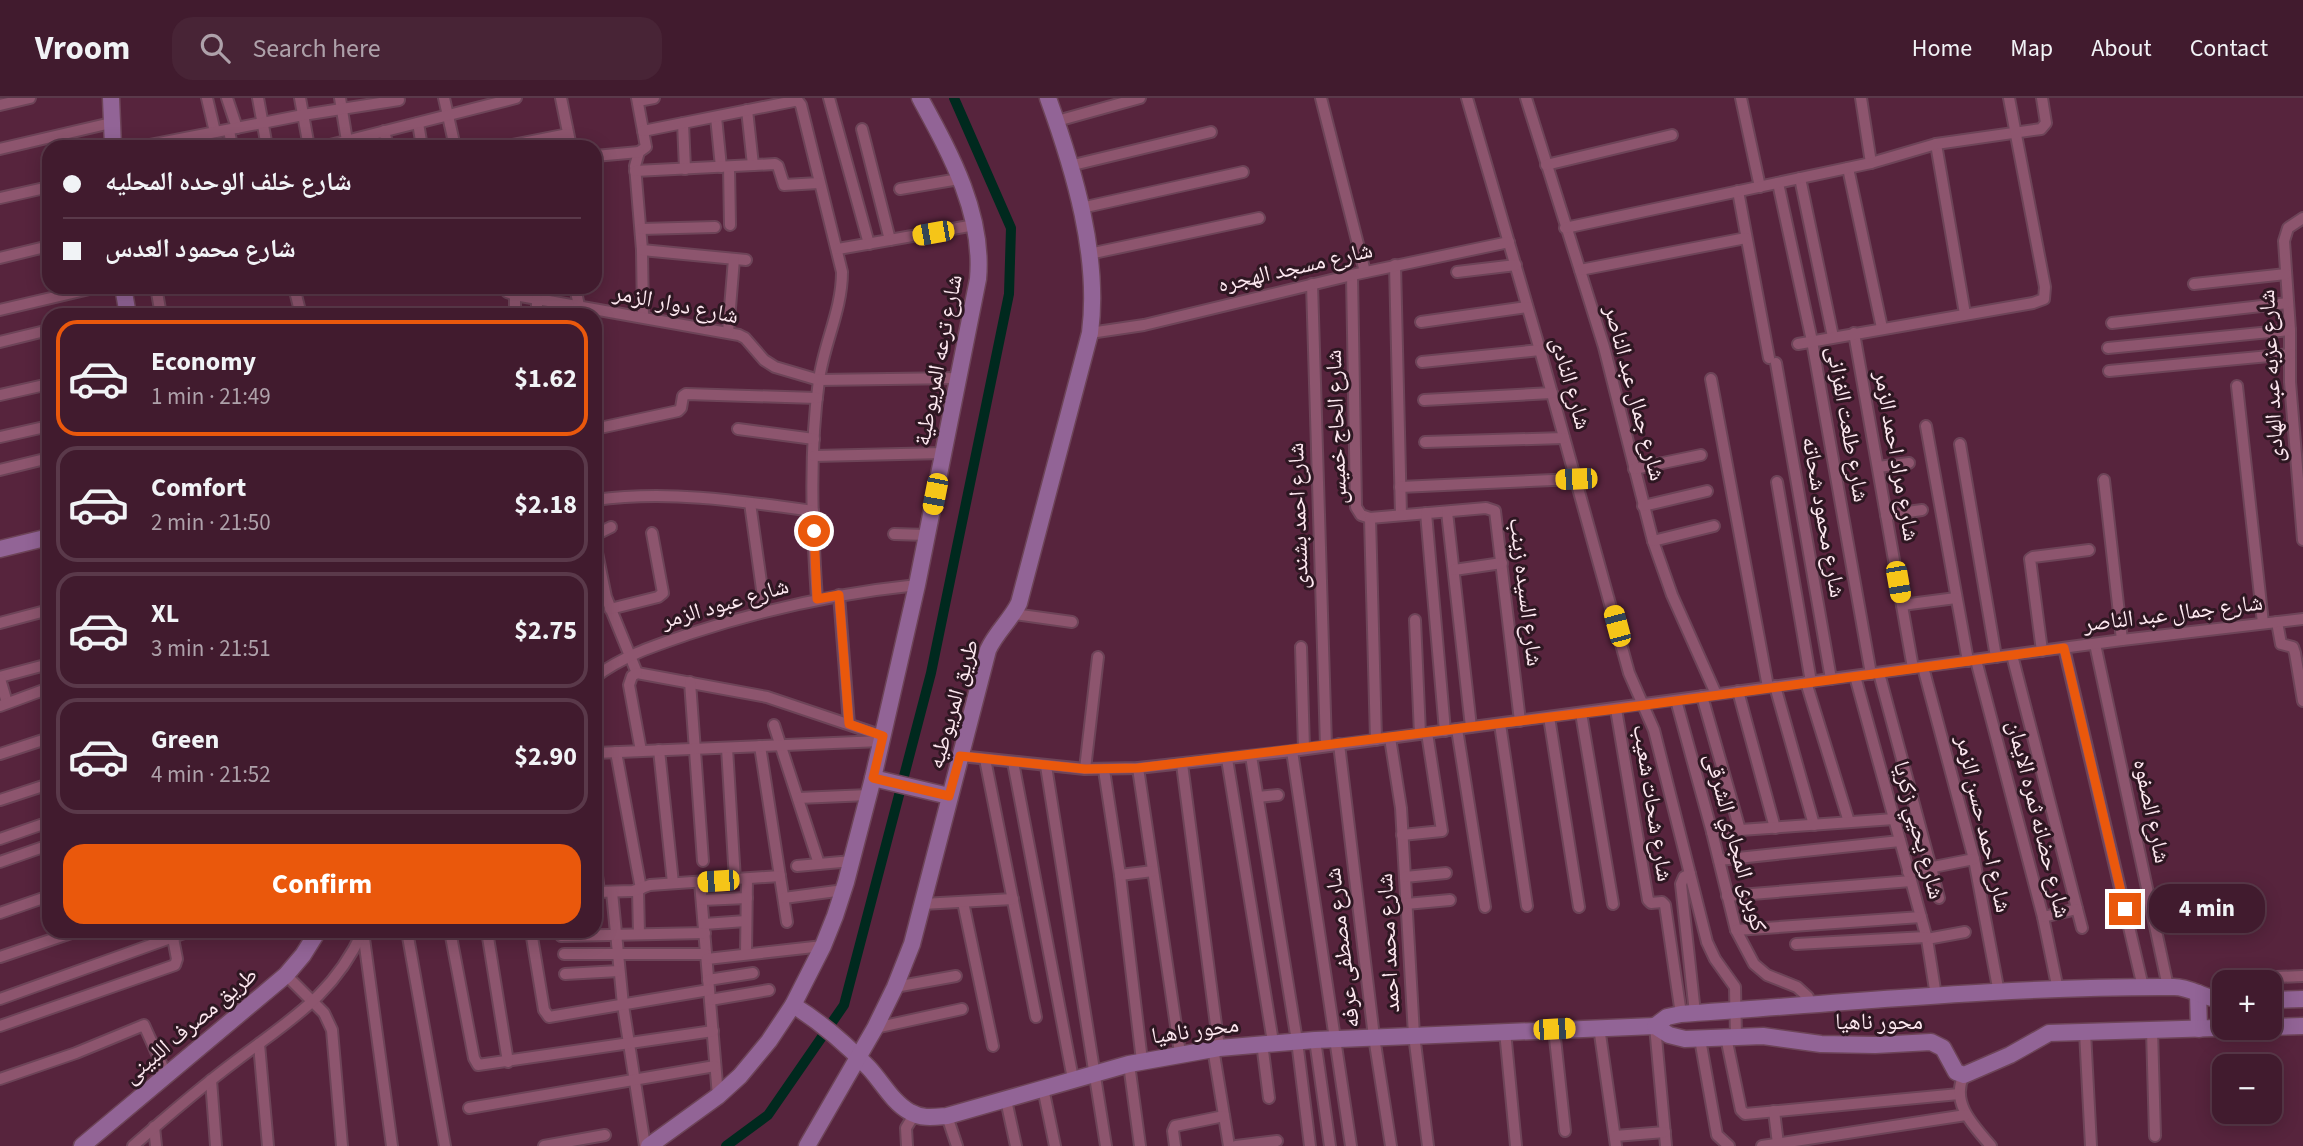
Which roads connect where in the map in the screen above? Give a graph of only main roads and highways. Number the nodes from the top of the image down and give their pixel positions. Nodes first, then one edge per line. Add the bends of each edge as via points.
1 (111, 98) edge
2 (920, 98) edge
3 (1048, 98) edge
4 (112, 140) edge
5 (42, 539) edge
6 (0, 549) edge
7 (878, 780) junction
8 (943, 795) junction
9 (314, 938) edge
10 (2198, 993) junction
11 (2212, 998) edge
12 (2303, 999) edge
13 (2282, 1000) edge
14 (798, 1008) junction
15 (1655, 1026) junction
16 (2303, 1026) edge
17 (2282, 1027) edge
18 (2212, 1028) edge
19 (2199, 1029) junction
20 (859, 1057) junction
21 (82, 1146) edge
22 (647, 1146) edge
23 (807, 1146) edge

1 - 4 main road
2 - 7 main road, شارع ترعه المريوطية via 943,141 975,225 978,279 882,738
3 - 8 main road, طريق المريوطيه via 1090,254 1090,333 1026,577 1014,614 988,650 960,756
5 - 6 main road
7 - 8 main road
7 - 14 main road, شارع ترعه المريوطية via 869,795 844,890
8 - 20 main road, طريق المريوطيه via 912,944
9 - 21 main road, طريق مصرف اللبينى via 286,975
10 - 11 main road, محور ناهيا
10 - 15 main road, محور ناهيا via 2182,987 2143,987 1936,996 1688,1014 1667,1017
10 - 19 main road
12 - 13 main road
14 - 20 main road
14 - 22 main road, شارع ترعه المريوطية via 740,1076
15 - 19 main road, محور ناهيا via 1677,1038 1773,1036 1821,1044 1875,1045 1931,1042 1943,1048 1956,1072 1964,1075 2049,1033
15 - 20 main road, محور ناهيا via 1216,1048 1135,1062 927,1118 899,1104
16 - 17 main road
18 - 19 main road
20 - 23 main road, طريق المريوطيه

